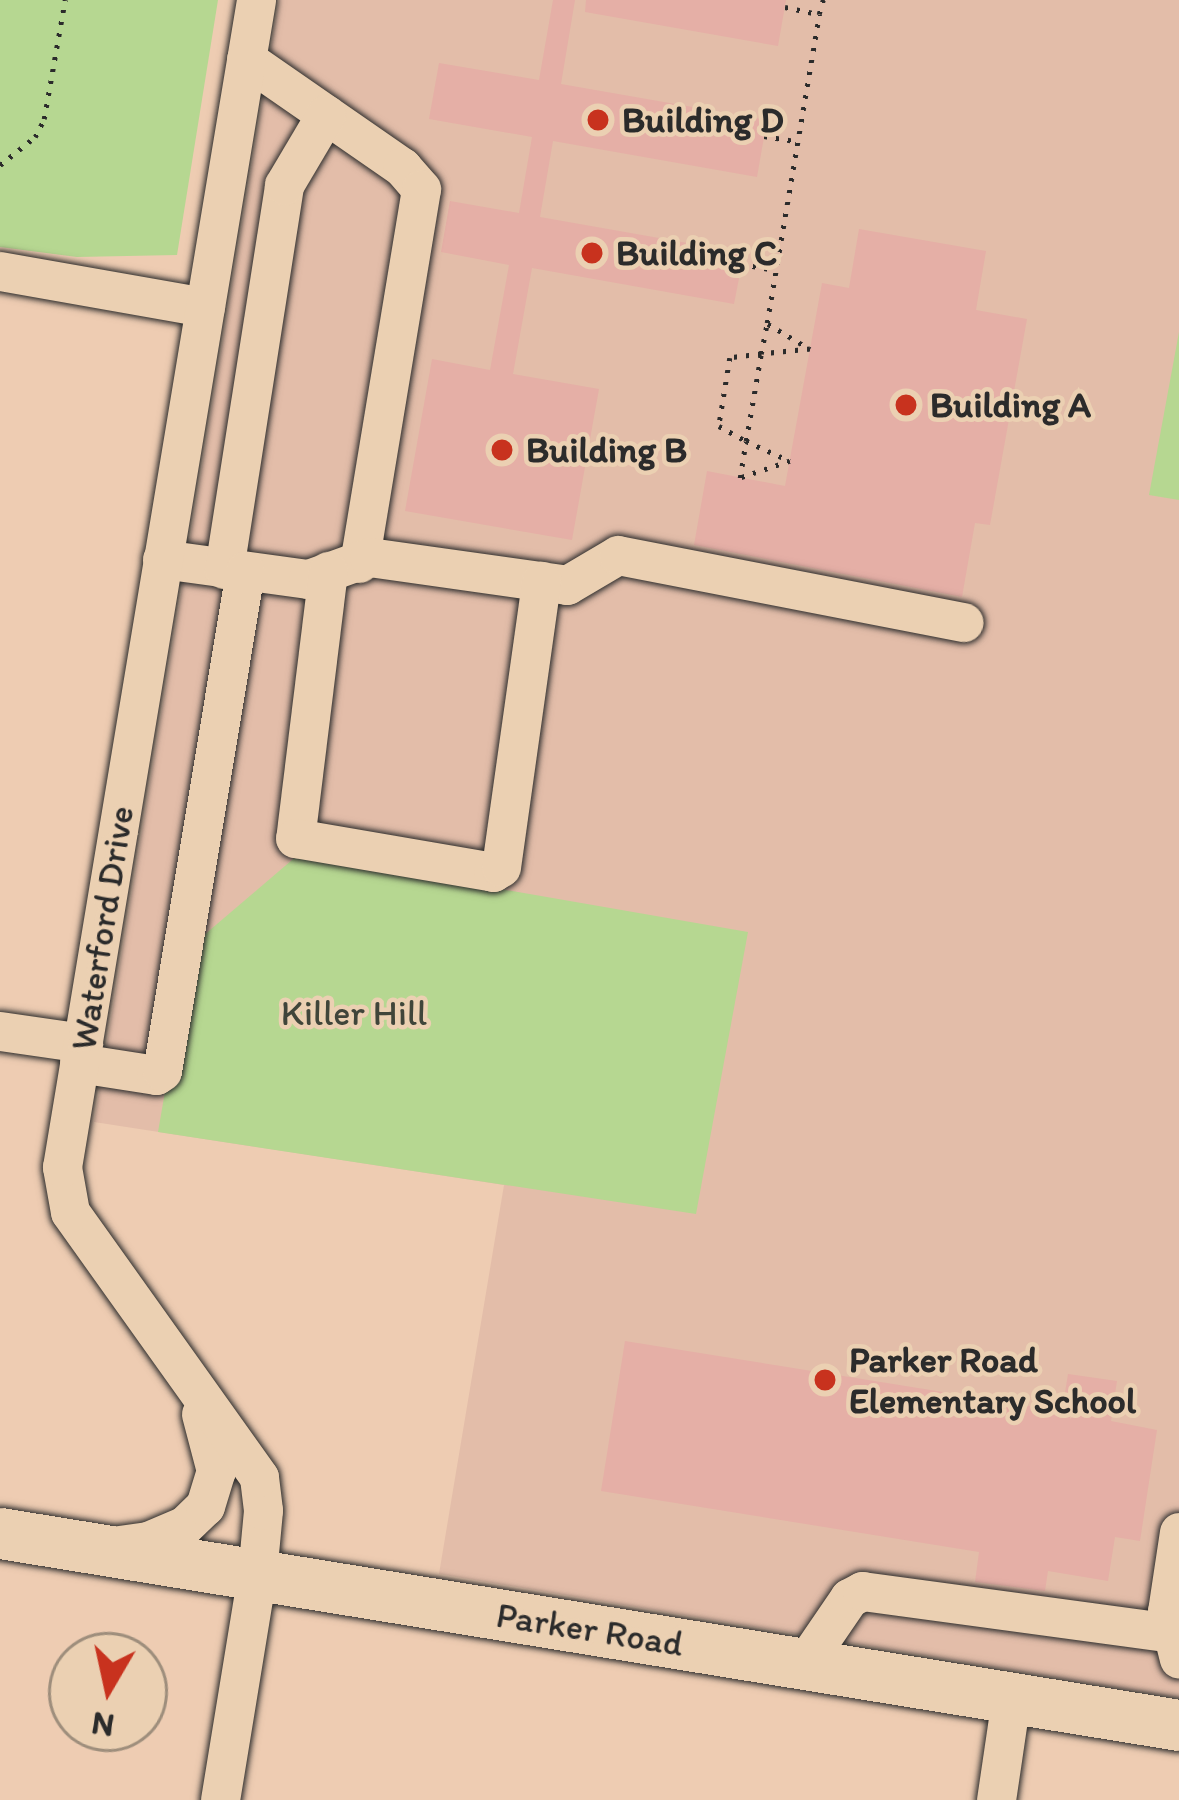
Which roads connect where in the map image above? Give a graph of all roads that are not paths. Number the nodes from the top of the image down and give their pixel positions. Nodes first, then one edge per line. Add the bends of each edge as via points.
1 (256, 0) edge
2 (246, 58) junction
3 (326, 114) junction
4 (0, 271) edge
5 (205, 307) junction
6 (162, 559) junction
7 (343, 567) junction
8 (235, 570) junction
9 (541, 581) junction
10 (964, 622) dead end
11 (0, 1030) edge
12 (81, 1053) junction
13 (195, 1391) junction
14 (0, 1532) edge
15 (1179, 1532) edge
16 (97, 1548) junction
17 (257, 1574) junction
18 (1177, 1646) edge
19 (804, 1664) junction
20 (1011, 1698) junction
21 (1179, 1725) edge
22 (220, 1800) edge
23 (996, 1800) edge

1 - 2 street, Waterford Drive
2 - 3 street
2 - 5 street, Waterford Drive
3 - 7 street via 421,189
3 - 8 street via 284,185
4 - 5 street
5 - 6 street, Waterford Drive
6 - 8 street
6 - 12 street, Waterford Drive
7 - 8 street via 308,579
7 - 9 street via 369,557
7 - 9 street via 295,838 493,872 501,867
8 - 12 street via 162,1071 156,1076
9 - 10 street via 567,585 618,556
11 - 12 street
12 - 13 street, Waterford Drive via 62,1167 70,1212
13 - 16 street via 215,1471 205,1506 184,1526 148,1541
13 - 17 street, Waterford Drive via 259,1477
14 - 16 main road, Parker Road
15 - 18 street via 1168,1611
16 - 17 main road, Parker Road
17 - 19 main road, Parker Road
17 - 22 street, Waterford Drive
18 - 19 street via 854,1592
19 - 20 main road, Parker Road
20 - 21 main road, Parker Road
20 - 23 street

